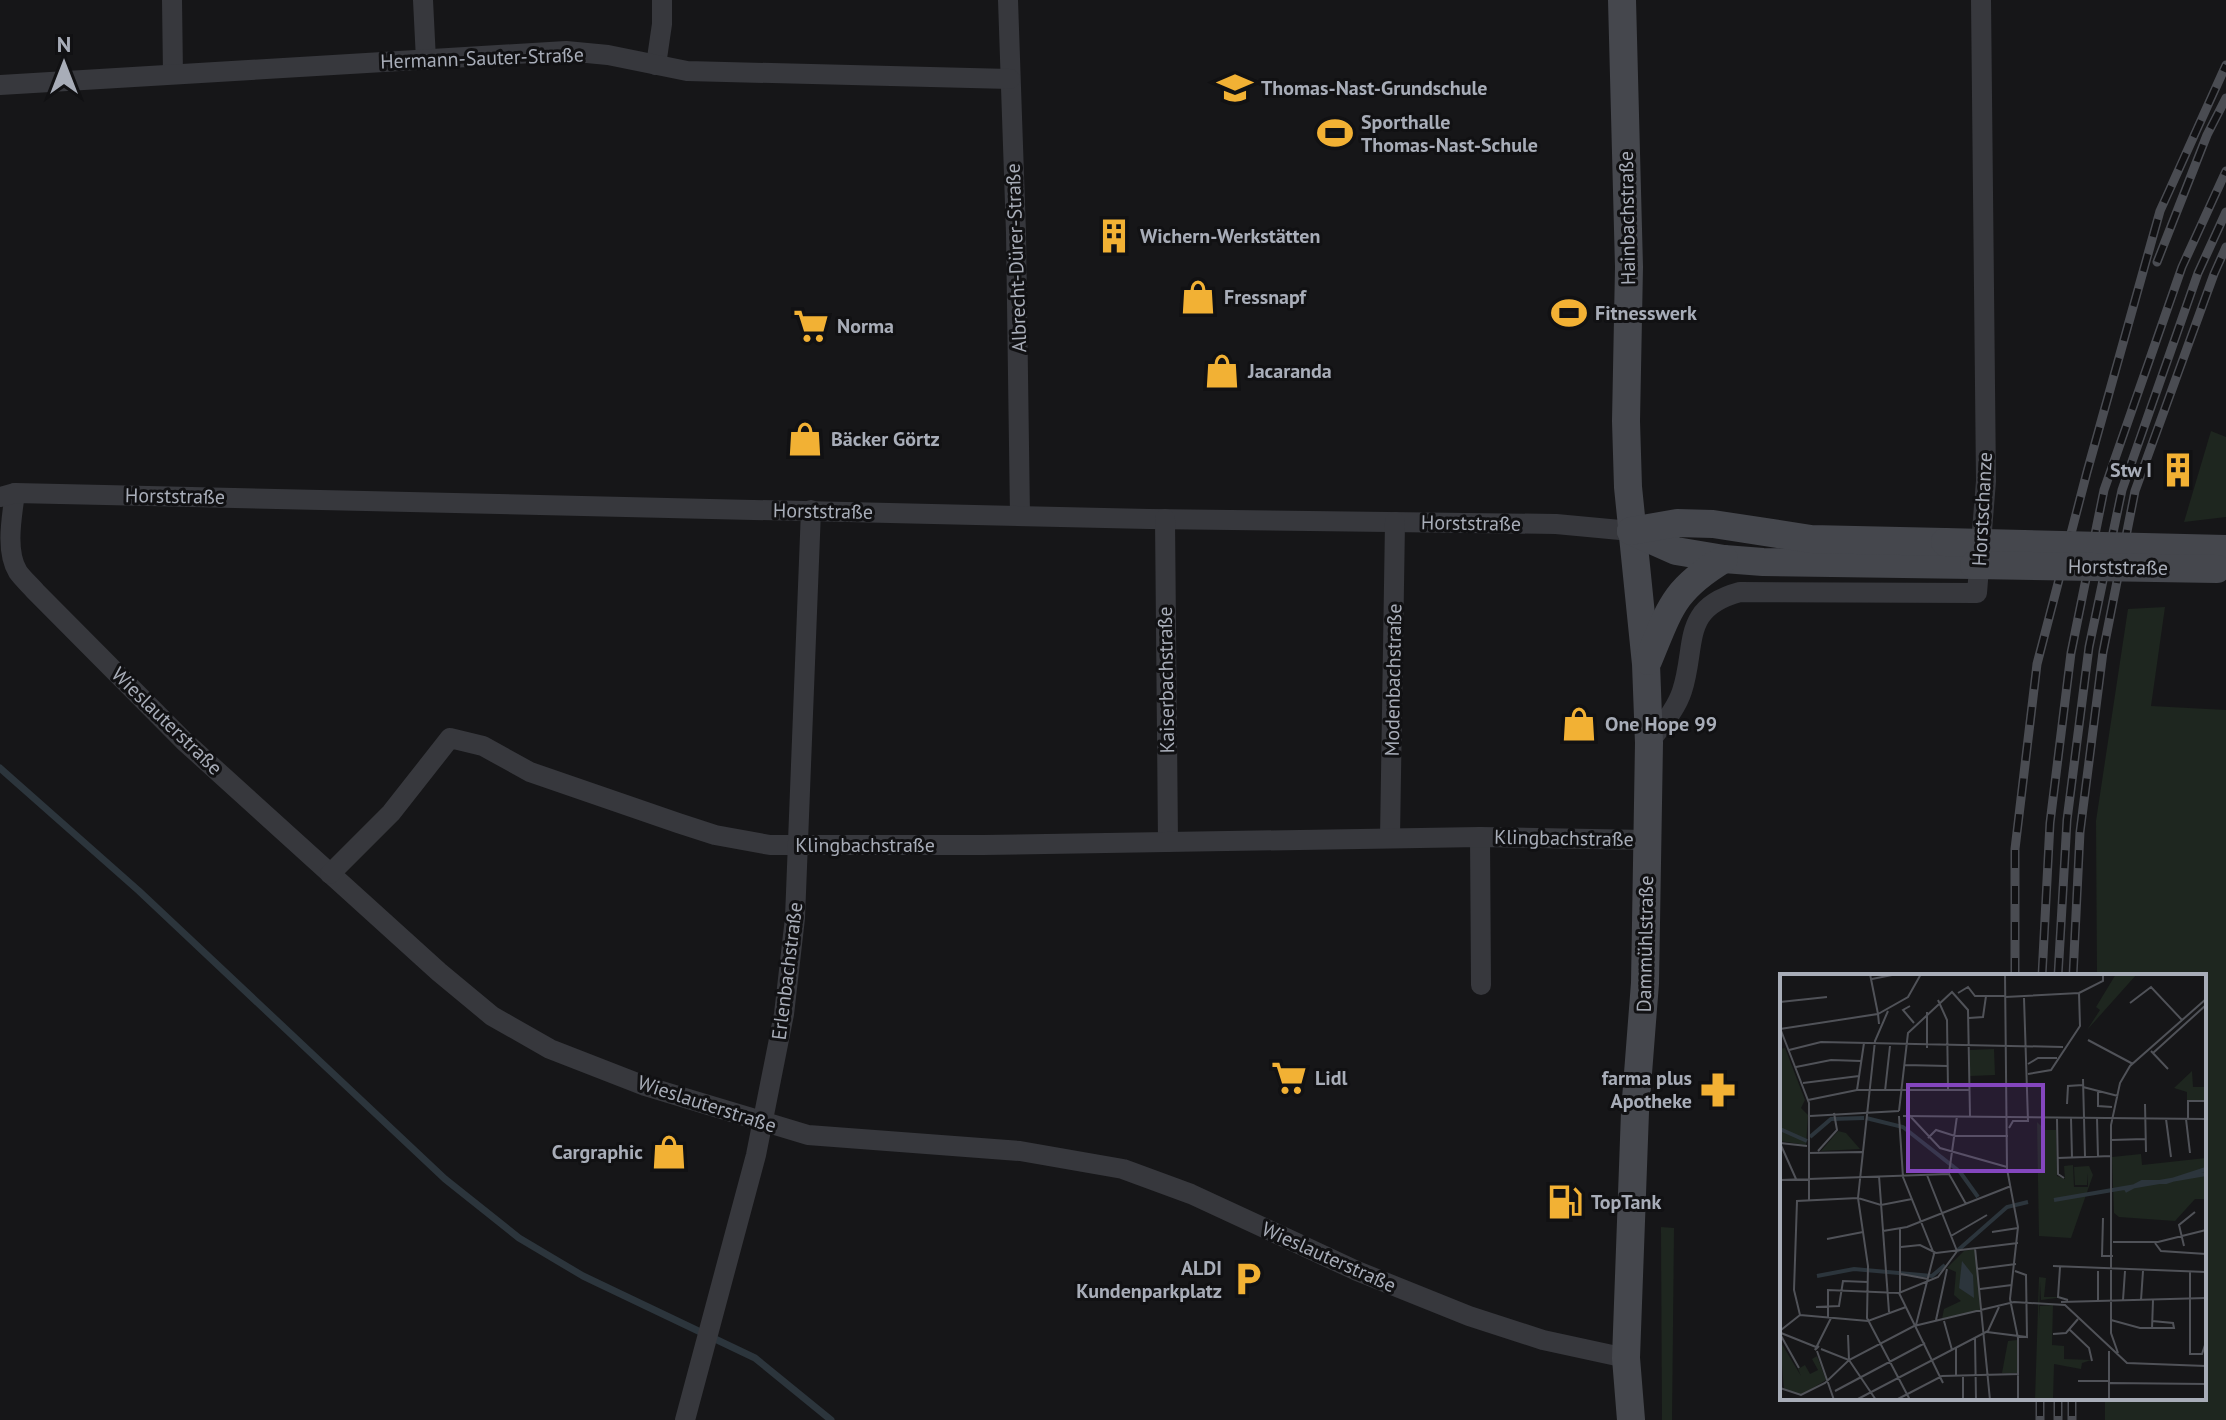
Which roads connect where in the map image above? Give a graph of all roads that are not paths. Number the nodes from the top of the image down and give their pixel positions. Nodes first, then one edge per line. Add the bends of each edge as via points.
1 (172, 0) edge
2 (423, 0) edge
3 (662, 0) edge
4 (1008, 0) edge
5 (1622, 0) edge
6 (1981, 0) edge
7 (426, 60) junction
8 (656, 65) junction
9 (173, 74) junction
10 (1010, 79) junction
11 (0, 85) edge
12 (5, 493) edge
13 (811, 510) junction
14 (1020, 516) junction
15 (1165, 519) junction
16 (1395, 522) junction
17 (1631, 531) junction
18 (2226, 549) edge
19 (1810, 551) junction
20 (1724, 559) junction
21 (2226, 569) edge
22 (1646, 664) junction
23 (1649, 743) junction
24 (1480, 837) junction
25 (1390, 838) junction
26 (1647, 840) junction
27 (1168, 842) junction
28 (799, 846) junction
29 (330, 874) junction
30 (1481, 985) dead end
31 (763, 1123) junction
32 (1626, 1358) junction
33 (685, 1420) edge
34 (1631, 1420) edge

1 - 9 street
2 - 7 street
3 - 8 street
4 - 10 street, Albrecht-Dürer-Straße
5 - 17 street, Hainbachstraße
6 - 23 street, Horstschanze via 1986,481 1977,593 1740,592 1713,602 1694,625 1682,694
7 - 8 street, Hermann-Sauter-Straße via 566,51
7 - 9 street, Hermann-Sauter-Straße
8 - 10 street, Hermann-Sauter-Straße via 687,71
9 - 11 street, Hermann-Sauter-Straße
10 - 14 street, Albrecht-Dürer-Straße
12 - 13 street, Horststraße
12 - 29 street, Wieslauterstraße via 18,571 184,741
13 - 14 street, Horststraße
13 - 28 street, Erlenbachstraße
14 - 15 street, Horststraße
15 - 16 street, Horststraße
15 - 27 street, Kaiserbachstraße
16 - 17 street, Horststraße
16 - 25 street, Modenbachstraße
17 - 19 street, Horststraße via 1677,523 1713,524
17 - 20 street, Horststraße via 1676,551
17 - 22 street, Dammühlstraße
18 - 19 street, Horststraße, bridge
19 - 20 street, Horststraße
19 - 21 street, Horststraße, bridge
20 - 22 street via 1693,578 1676,598
22 - 23 street, Dammühlstraße
23 - 26 street, Dammühlstraße
24 - 25 street, Klingbachstraße
24 - 26 street, Klingbachstraße
24 - 30 street, Klingbachstraße
25 - 27 street, Klingbachstraße
26 - 32 street, Dammühlstraße
27 - 28 street, Klingbachstraße
28 - 29 street, Klingbachstraße via 742,841 678,823 530,772 483,746 450,738 391,813
28 - 31 street, Erlenbachstraße via 788,984
29 - 31 street, Wieslauterstraße via 456,987 520,1034 645,1086
31 - 32 street, Wieslauterstraße via 808,1135 1020,1151 1123,1169 1469,1316 1543,1340
31 - 33 street, Erlenbachstraße
32 - 34 street, Dammühlstraße

